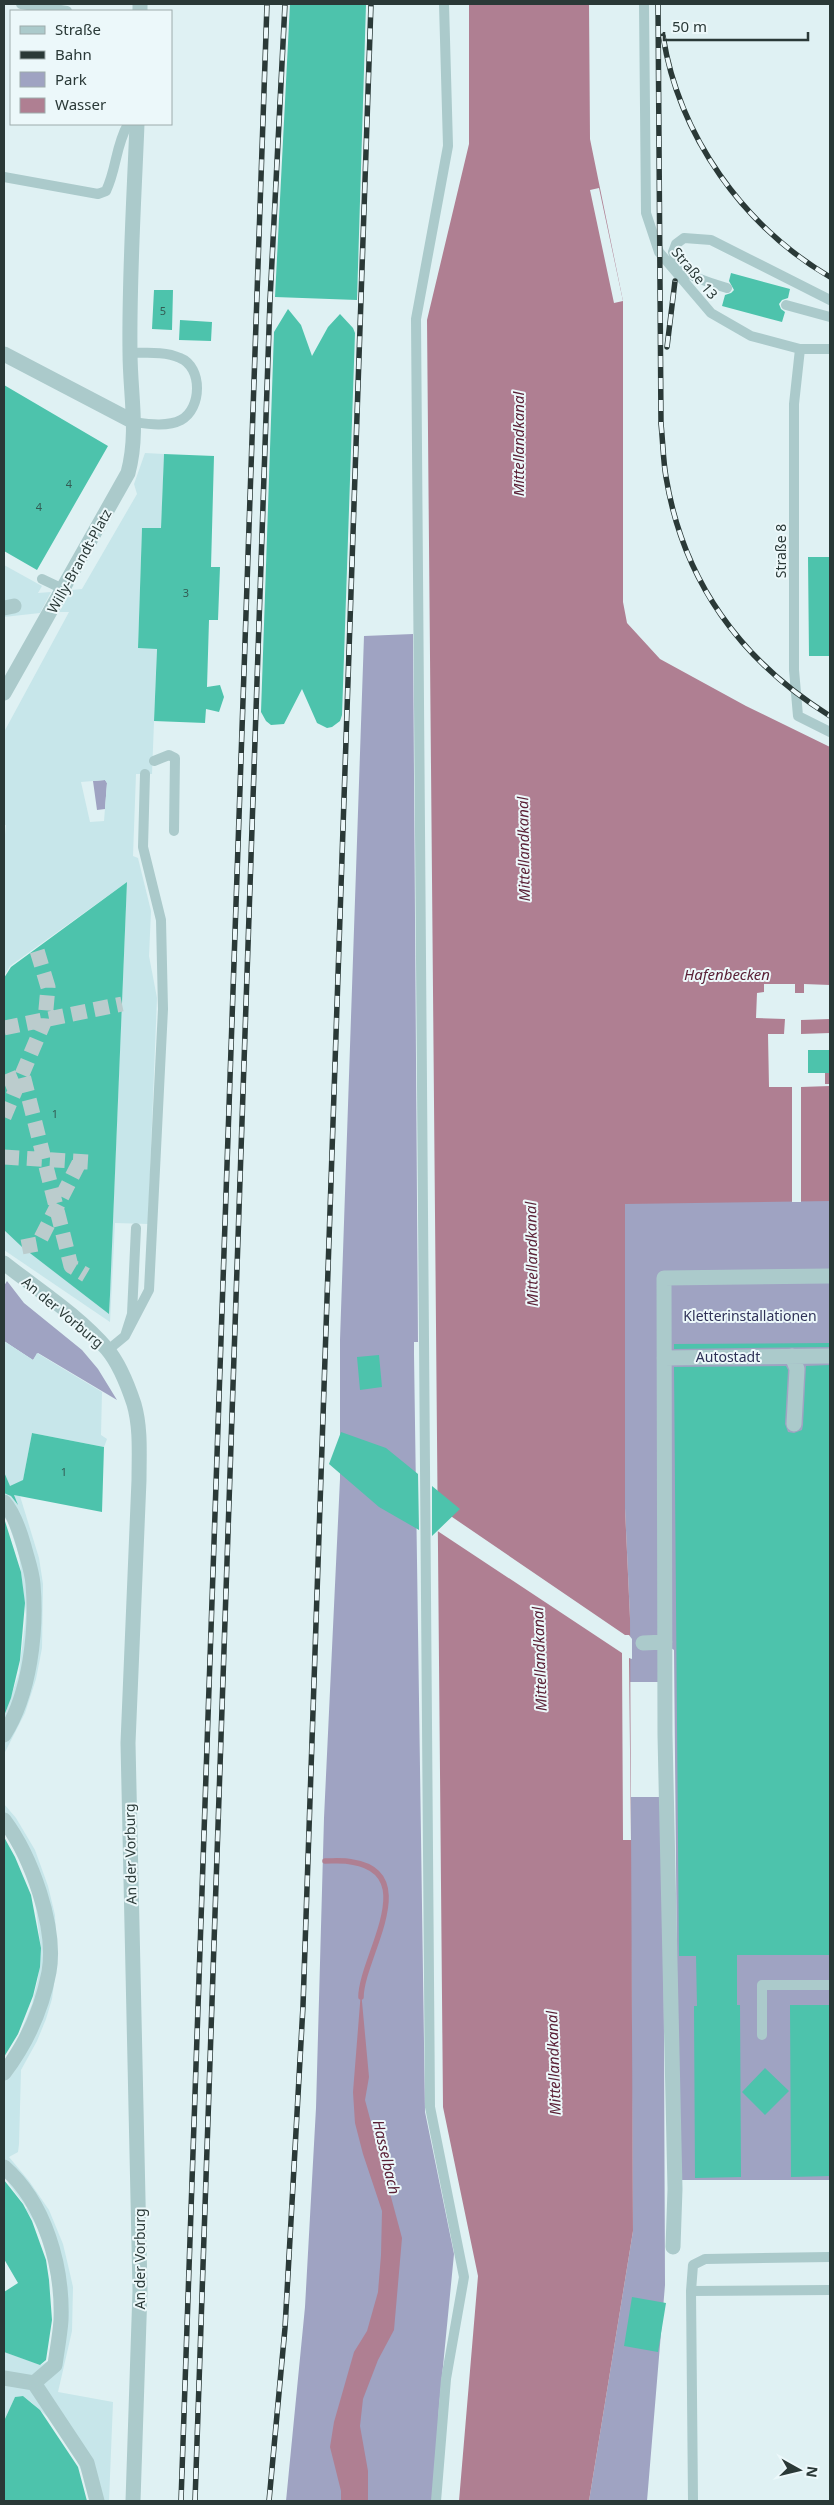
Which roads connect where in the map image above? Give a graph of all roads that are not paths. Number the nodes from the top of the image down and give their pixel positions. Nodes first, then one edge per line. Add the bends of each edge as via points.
1 (21, 4) edge
2 (444, 4) edge
3 (644, 4) edge
4 (60, 10) edge
5 (127, 125) edge
6 (137, 125) edge
7 (4, 177) edge
8 (727, 288) dead end
9 (830, 300) edge
10 (786, 305) dead end
11 (830, 317) edge
12 (800, 349) junction
13 (830, 349) edge
14 (130, 353) junction
15 (4, 354) edge
16 (134, 422) junction
17 (42, 579) dead end
18 (63, 589) junction
19 (4, 693) edge
20 (830, 732) edge
21 (154, 761) dead end
22 (144, 774) dead end
23 (174, 831) dead end
24 (136, 1228) dead end
25 (4, 1262) edge
26 (830, 1276) edge
27 (125, 1336) junction
28 (108, 1350) junction
29 (792, 1356) junction
30 (830, 1356) edge
31 (664, 1358) junction
32 (794, 1424) dead end
33 (4, 1502) edge
34 (665, 1642) junction
35 (643, 1643) dead end
36 (10, 1731) edge
37 (9, 1822) edge
38 (830, 1985) edge
39 (762, 2035) dead end
40 (4, 2073) edge
41 (4, 2167) edge
42 (673, 2247) dead end
43 (830, 2257) edge
44 (830, 2290) edge
45 (691, 2291) junction
46 (4, 2378) edge
47 (34, 2383) junction
48 (97, 2501) edge
49 (133, 2501) edge
50 (436, 2501) edge
51 (693, 2501) edge

1 - 4 lane
2 - 50 lane via 448,146 416,319 430,2107 464,2277 446,2379
3 - 12 lane, Straße 13 via 646,213 660,252 711,313 751,336
5 - 7 lane via 119,140 112,180 106,191 98,194
6 - 14 street, Willy-Brandt-Platz
8 - 9 lane, Straße 13 via 696,278 680,268 673,252 676,244 684,238 711,240
10 - 11 lane
12 - 13 lane, Straße 13
12 - 20 lane, Straße 8 via 794,404 794,670 798,716
14 - 16 street, Willy-Brandt-Platz
14 - 16 lane via 167,354 182,358 196,376 196,398 191,411 181,420 164,424
15 - 16 street
16 - 18 street, Willy-Brandt-Platz via 133,453 128,473
17 - 18 lane
18 - 19 street, Willy-Brandt-Platz
21 - 23 lane via 168,755 175,758
22 - 27 lane via 143,847 161,920 163,1009 149,1290
24 - 27 lane via 132,1314
25 - 28 street, An der Vorburg
26 - 31 street via 664,1278
27 - 28 lane
28 - 49 street, An der Vorburg via 134,1405 139,1455 128,1743 140,2290
29 - 30 street
29 - 31 street
29 - 32 street via 797,1369
31 - 34 street
33 - 36 street via 19,1529 39,1617 28,1676
34 - 35 street
34 - 42 street via 670,1674 672,1788 676,2189
37 - 40 street via 37,1882 52,1932 49,1970 41,2006 20,2060
38 - 39 lane via 762,1984
41 - 47 street via 18,2179 39,2215 57,2262 61,2319 55,2365
43 - 45 lane via 706,2259 693,2265
44 - 45 lane
45 - 51 lane
46 - 47 street
47 - 48 street via 87,2463

